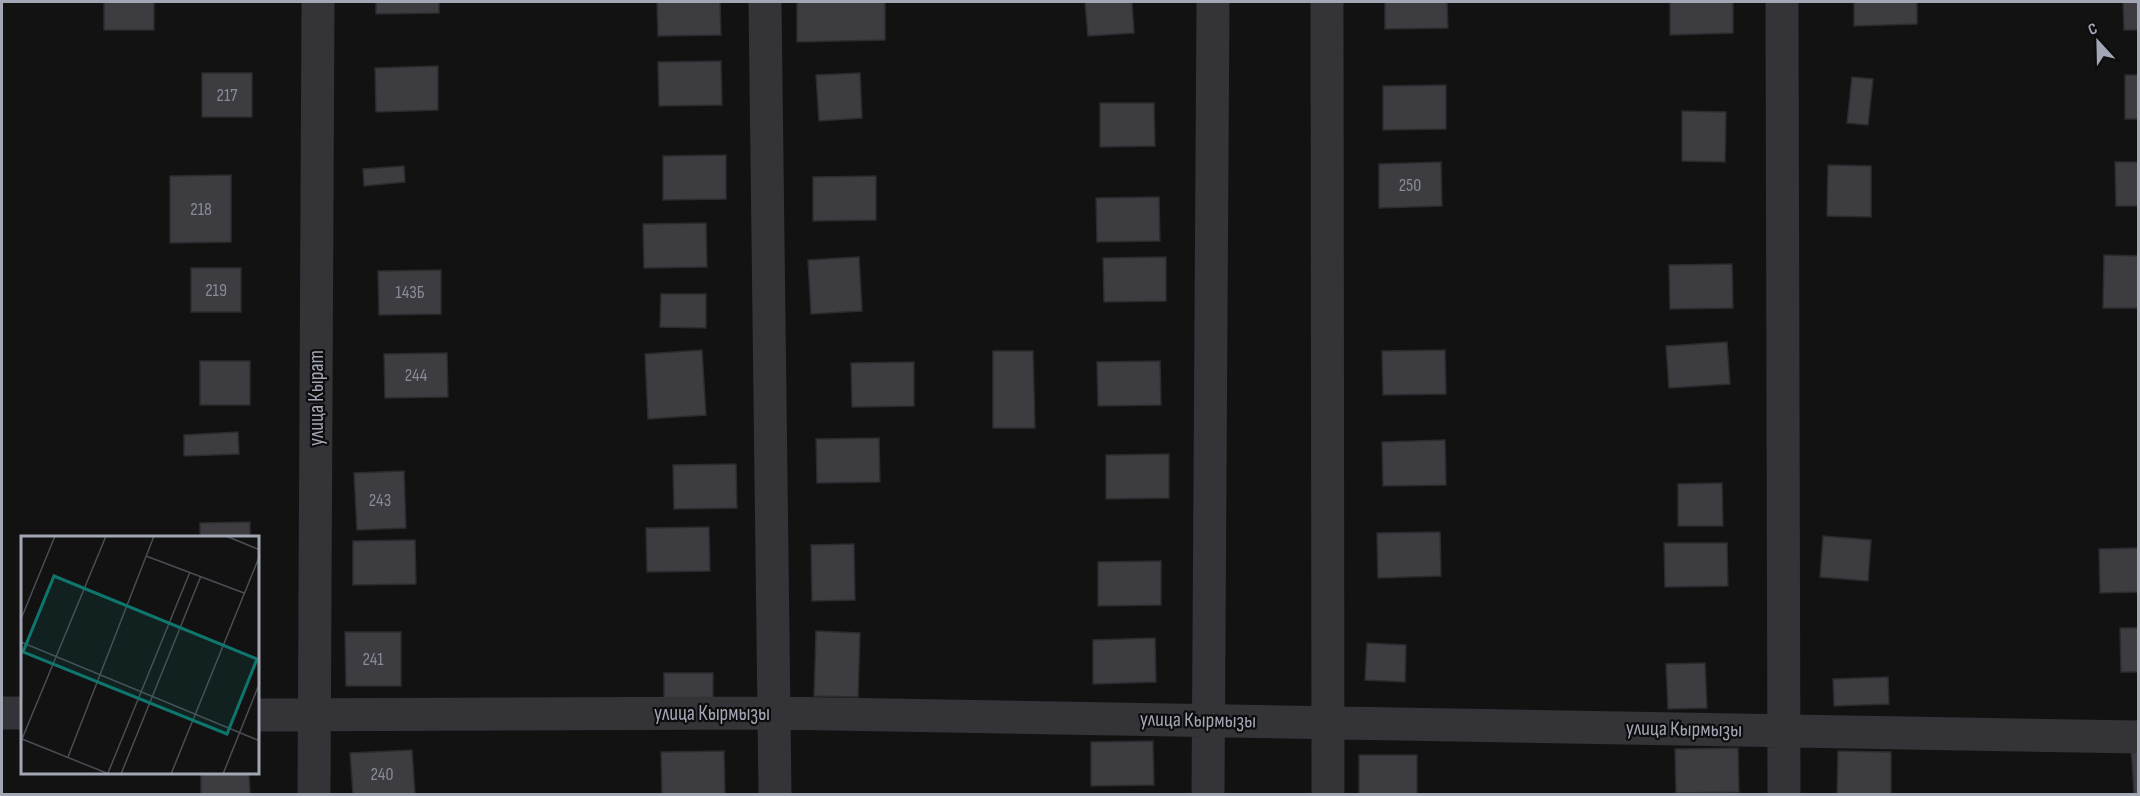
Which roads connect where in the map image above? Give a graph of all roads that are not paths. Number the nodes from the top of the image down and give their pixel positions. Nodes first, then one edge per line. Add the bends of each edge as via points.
1 (318, 2) edge
2 (765, 2) edge
3 (1213, 2) edge
4 (1327, 2) edge
5 (1782, 2) edge
6 (2, 712) edge
7 (21, 713) edge
8 (775, 713) junction
9 (260, 715) edge
10 (315, 715) junction
11 (1208, 720) junction
12 (1328, 722) junction
13 (1784, 731) junction
14 (2139, 737) edge
15 (314, 795) edge
16 (775, 795) edge
17 (1208, 795) edge
18 (1328, 795) edge
19 (1784, 795) edge

1 - 10 street, улица Кырат
2 - 8 street
3 - 11 street
4 - 12 street
5 - 13 street
6 - 7 street
8 - 10 street, улица Кырмызы
8 - 11 street, улица Кырмызы
8 - 16 street
9 - 10 street, улица Кырмызы
10 - 15 street, улица Кырат
11 - 12 street, улица Кырмызы
11 - 17 street
12 - 13 street, улица Кырмызы
12 - 18 street
13 - 14 street, улица Кырмызы
13 - 19 street

